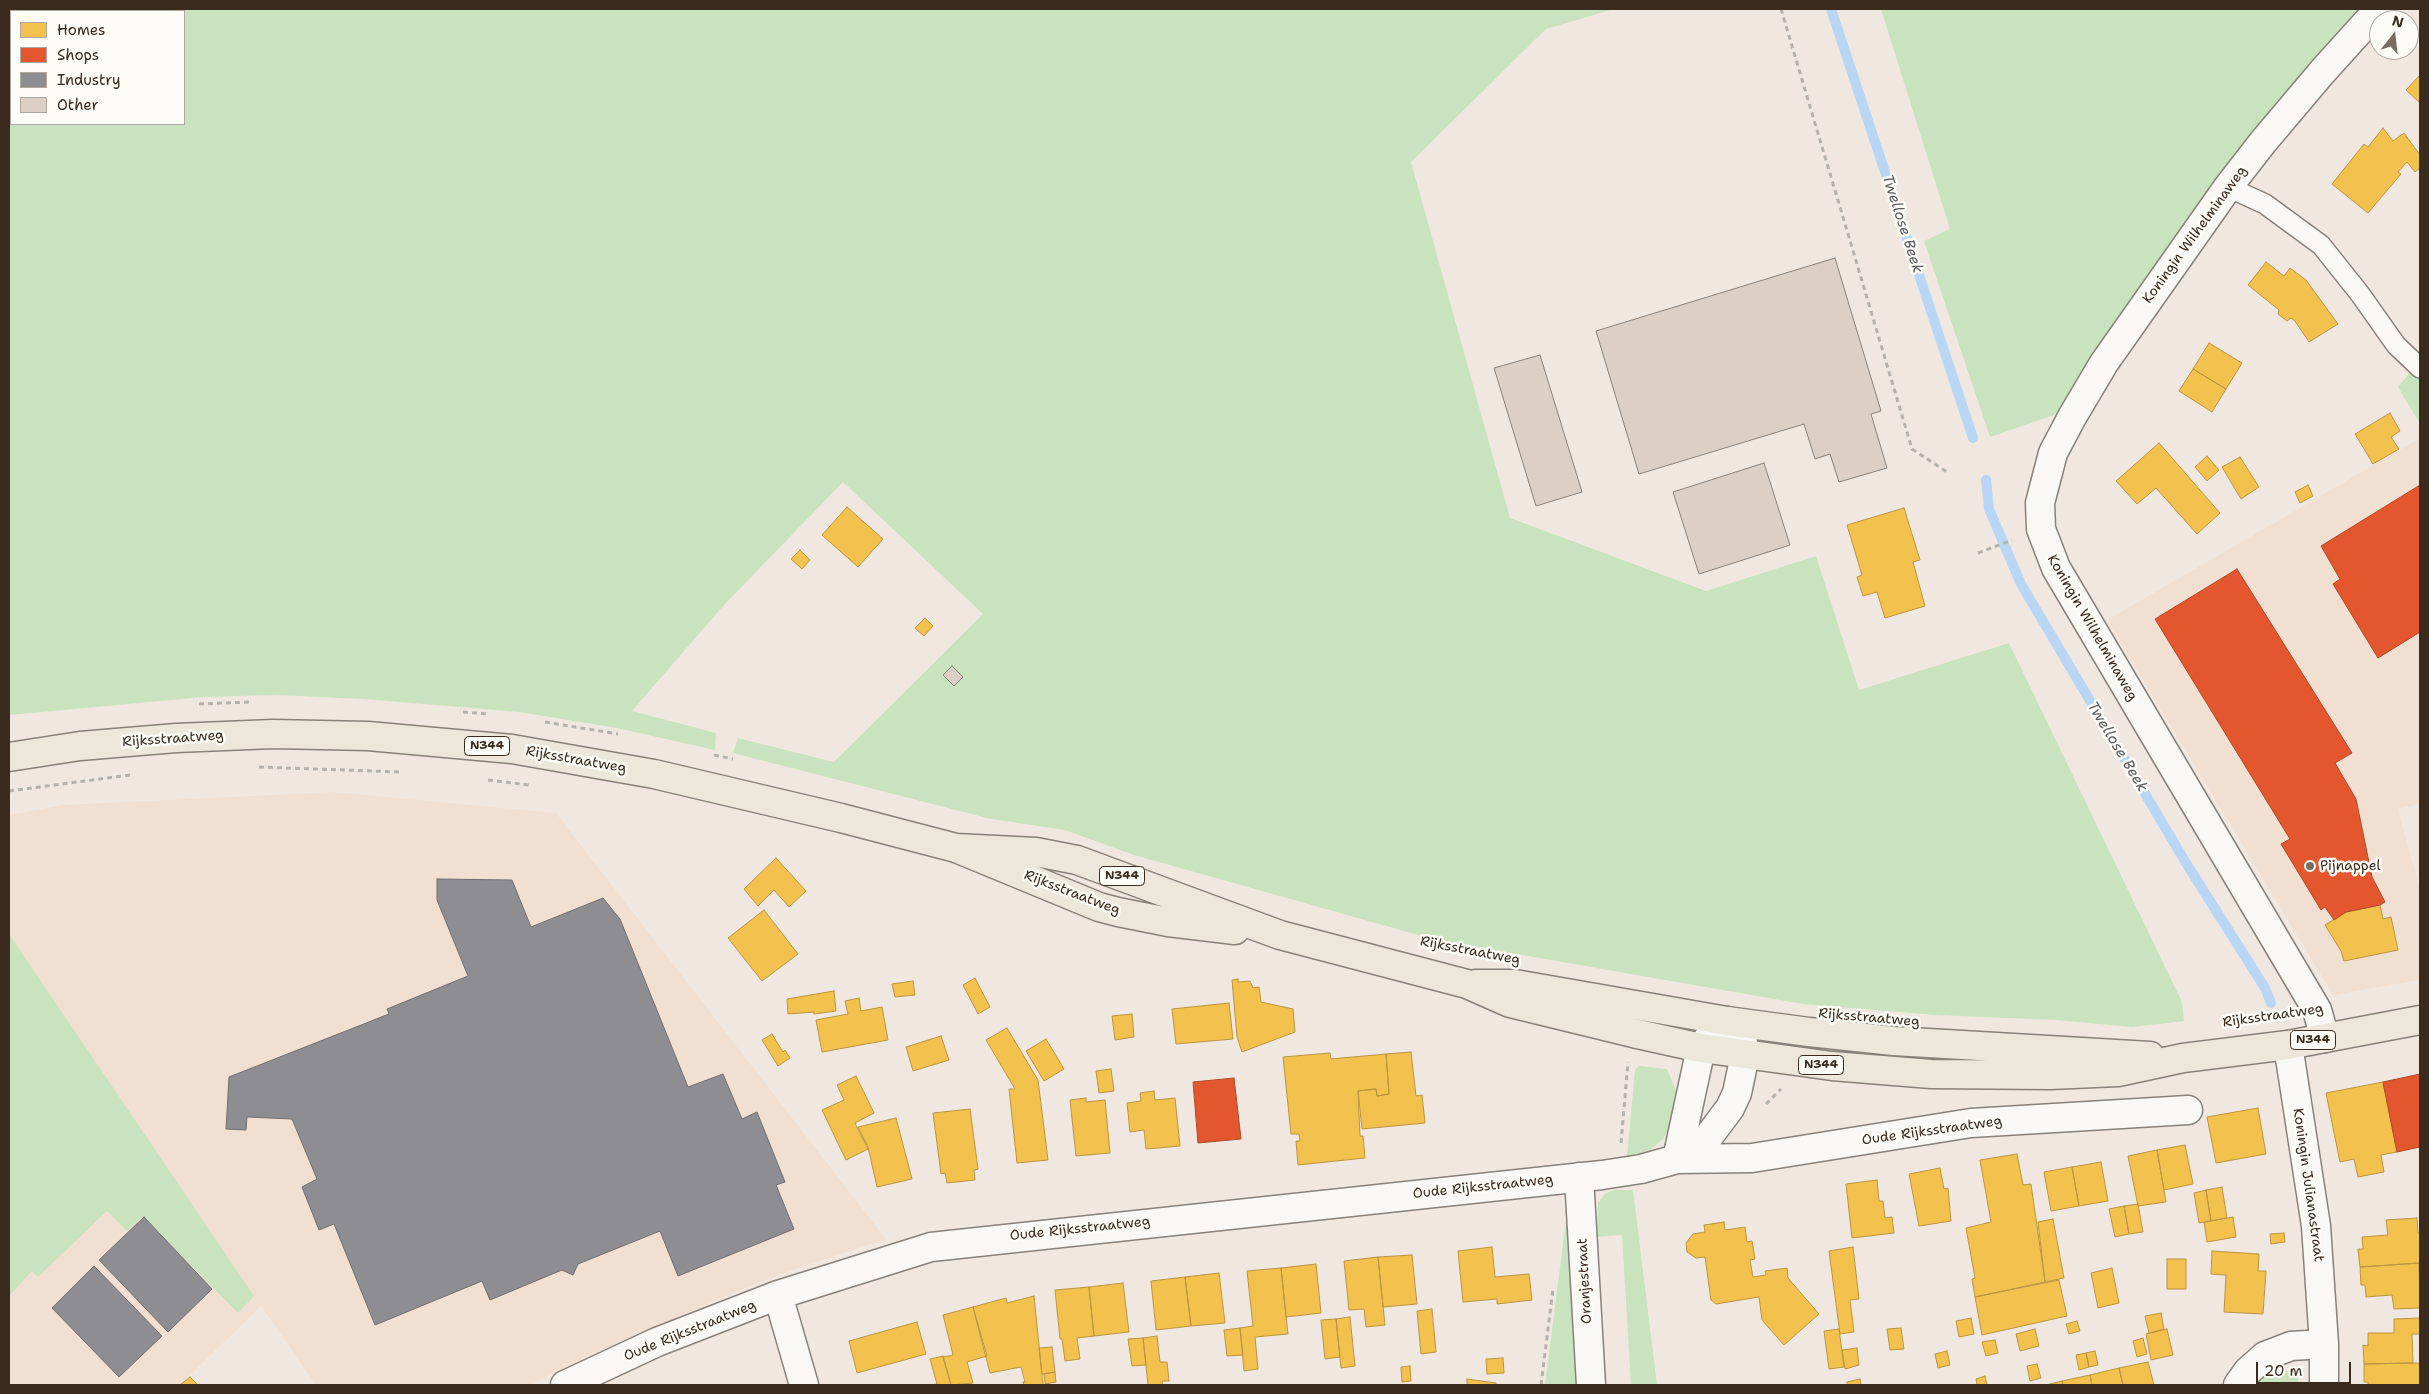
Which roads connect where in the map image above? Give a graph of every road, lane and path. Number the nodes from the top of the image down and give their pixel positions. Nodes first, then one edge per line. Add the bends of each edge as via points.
1 (1781, 9) edge
2 (2379, 9) edge
3 (2228, 187) junction
4 (2420, 368) edge
5 (1947, 472) dead end
6 (2014, 539) dead end
7 (1978, 553) dead end
8 (9, 757) edge
9 (257, 767) dead end
10 (402, 772) dead end
11 (140, 773) dead end
12 (482, 779) dead end
13 (535, 786) dead end
14 (9, 791) edge
15 (956, 848) junction
16 (1280, 935) junction
17 (1467, 984) junction
18 (2420, 1020) edge
19 (1727, 1021) junction
20 (1633, 1034) junction
21 (2324, 1038) junction
22 (2288, 1045) junction
23 (1702, 1048) junction
24 (1745, 1055) junction
25 (2183, 1058) junction
26 (2188, 1110) dead end
27 (1677, 1159) junction
28 (1618, 1172) junction
29 (1579, 1177) junction
30 (778, 1295) junction
31 (2324, 1344) junction
32 (571, 1384) edge
33 (804, 1385) edge
34 (1591, 1385) edge
35 (2238, 1385) edge
36 (2324, 1385) edge

1 - 5 path via 1912,449
2 - 3 street, Koningin Wilhelminaweg via 2323,71
3 - 4 lane via 2266,204 2320,245 2396,345
3 - 21 street, Koningin Wilhelminaweg via 2104,362 2072,416 2053,453 2039,516 2056,568 2317,1010
6 - 7 path
8 - 15 main road, Rijksstraatweg / N344 via 127,742 244,735 368,736 464,744 512,749 654,774
9 - 10 path
11 - 14 path
12 - 13 path
15 - 16 main road, Rijksstraatweg / N344 via 1099,907 1168,922
15 - 16 main road, Rijksstraatweg / N344 via 1036,852 1077,860
16 - 17 main road, Rijksstraatweg / N344
17 - 19 main road, Rijksstraatweg / N344 via 1515,984
17 - 20 main road, Rijksstraatweg / N344 via 1510,1003
18 - 21 main road, Rijksstraatweg / N344
19 - 23 street via 1716,1028
19 - 24 street via 1737,1031
19 - 25 main road, Rijksstraatweg / N344 via 1894,1041
20 - 23 main road, Rijksstraatweg / N344
20 - 28 path
21 - 22 main road, Rijksstraatweg / N344
22 - 25 main road, Rijksstraatweg / N344
22 - 31 street, Koningin Julianastraat via 2316,1226
23 - 24 main road, Rijksstraatweg / N344
23 - 27 street
24 - 25 main road, Rijksstraatweg / N344 via 1922,1074 1993,1076 2118,1072
24 - 27 street, Oude Rijksstraatweg via 1737,1093 1730,1108 1709,1136
26 - 27 street, Oude Rijksstraatweg via 1971,1123 1752,1158
27 - 28 street, Oude Rijksstraatweg
28 - 29 street, Oude Rijksstraatweg
29 - 30 street, Oude Rijksstraatweg via 948,1244 900,1255
29 - 34 street, Oranjestraat
30 - 32 street, Oude Rijksstraatweg via 656,1342
30 - 33 street
31 - 35 street via 2291,1346 2271,1353 2255,1364
31 - 36 street, Koningin Julianastraat

